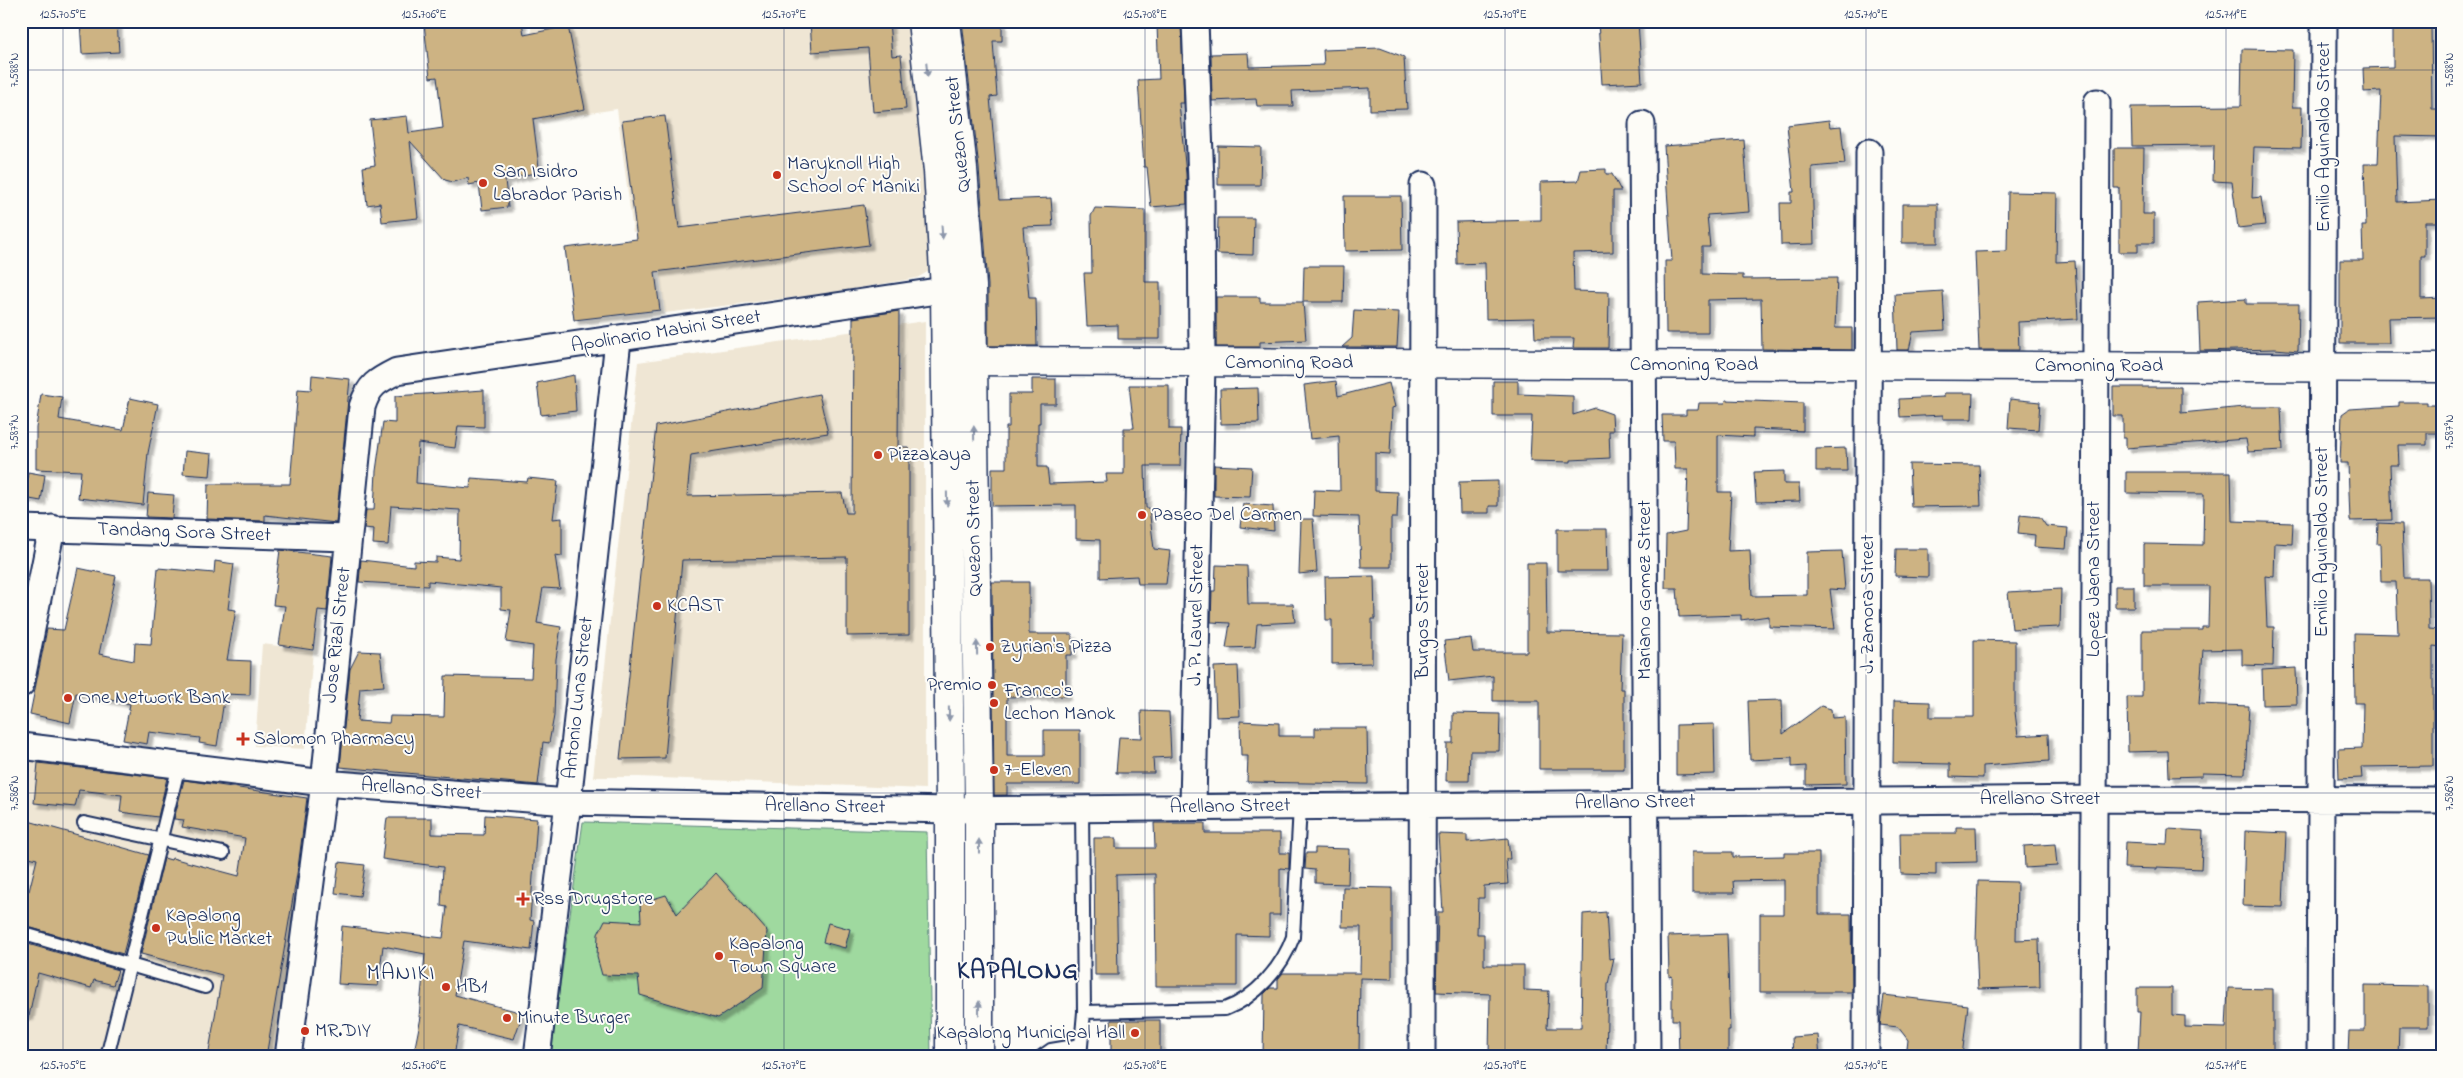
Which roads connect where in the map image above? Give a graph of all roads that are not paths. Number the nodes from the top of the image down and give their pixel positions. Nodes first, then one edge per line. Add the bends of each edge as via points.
1 (922, 21) edge
2 (946, 21) edge
3 (1195, 21) edge
4 (2324, 27) dead end
5 (2097, 102) dead end
6 (1642, 124) dead end
7 (1870, 152) dead end
8 (1423, 184) dead end
9 (972, 286) junction
10 (945, 289) junction
11 (618, 340) junction
12 (946, 361) junction
13 (973, 361) junction
14 (1202, 362) junction
15 (1423, 364) junction
16 (1643, 365) junction
17 (1869, 365) junction
18 (2095, 366) junction
19 (2323, 367) junction
20 (2442, 368) edge
21 (367, 392) joint
22 (21, 528) edge
23 (52, 528) junction
24 (348, 538) junction
25 (21, 684) edge
26 (21, 746) edge
27 (179, 765) junction
28 (324, 783) junction
29 (2092, 799) junction
30 (2321, 800) junction
31 (2442, 800) edge
32 (1867, 801) junction
33 (568, 802) junction
34 (1647, 803) junction
35 (1423, 805) junction
36 (1300, 806) junction
37 (1193, 807) junction
38 (1082, 808) junction
39 (979, 809) junction
40 (950, 810) junction
41 (84, 823) dead end
42 (161, 839) junction
43 (223, 853) dead end
44 (21, 933) edge
45 (130, 965) junction
46 (205, 987) dead end
47 (1084, 1012) junction
48 (1080, 1051) edge
49 (107, 1057) edge
50 (288, 1057) edge
51 (537, 1057) edge
52 (950, 1057) edge
53 (979, 1057) edge
54 (1041, 1057) edge
55 (1422, 1057) edge
56 (1647, 1057) edge
57 (1866, 1057) edge
58 (2093, 1057) edge
59 (2320, 1057) edge

1 -> 10 main road, Quezon Street via 938,171
2 - 9 main road, Quezon Street
3 - 14 street, J. P. Laurel Street via 1201,182
4 - 19 street, Emilio Aguinaldo Street
5 - 18 street, Lopez Jaena Street
6 - 16 street, Mariano Gomez Street
7 - 17 street, J. Zamora Street
8 - 15 street, Burgos Street
9 - 10 street, Apolinario Mabini Street
9 - 13 main road, Quezon Street
10 - 11 street, Apolinario Mabini Street
10 - 12 main road, Quezon Street
11 - 21 street, Apolinario Mabini Street via 397,371 379,380
11 - 33 street, Antonio Luna Street
12 - 13 main road, Camoning Road
12 -> 40 main road, Quezon Street
13 - 14 main road, Camoning Road
39 -> 13 main road, Quezon Street
14 - 15 main road, Camoning Road
14 - 37 street, J. P. Laurel Street
15 - 16 main road, Camoning Road
15 - 35 street, Burgos Street
16 - 17 main road, Camoning Road
16 - 34 street, Mariano Gomez Street
17 - 18 main road, Camoning Road
17 - 32 street, J. Zamora Street
18 - 19 main road, Camoning Road
18 - 29 street, Lopez Jaena Street
19 - 20 main road, Camoning Road
19 - 30 street, Emilio Aguinaldo Street
21 - 24 street, Jose Rizal Street via 362,407
22 - 23 street, Tandang Sora Street
23 - 24 street, Tandang Sora Street
23 - 25 street
24 - 28 street, Jose Rizal Street
26 - 27 street, Arellano Street
27 - 28 street, Arellano Street
27 - 42 lane
28 - 33 street, Arellano Street
28 - 50 street, Jose Rizal Street
29 - 30 street, Arellano Street
29 - 32 street, Arellano Street
29 - 58 street, Lopez Jaena Street
30 - 31 street, Arellano Street
30 - 59 street, Emilio Aguinaldo Street
32 - 34 street, Arellano Street
32 - 57 street, J. Zamora Street
33 - 40 street, Arellano Street
33 - 51 street, Antonio Luna Street
34 - 35 street, Arellano Street
34 - 56 street, Mariano Gomez Street
35 - 36 street, Arellano Street
35 - 55 street, Burgos Street
36 - 37 street, Arellano Street
36 - 47 lane via 1293,938 1287,954 1252,994 1241,1003 1225,1009
37 - 38 street, Arellano Street
38 - 39 street, Arellano Street
38 - 47 lane
39 - 40 street, Arellano Street
53 -> 39 main road, Quezon Street
40 - 52 main road, Quezon Street
41 - 42 lane
42 - 43 lane
42 - 45 lane
44 - 45 lane
45 - 46 lane
45 - 49 lane
47 - 48 lane
48 - 54 lane via 1051,1050

